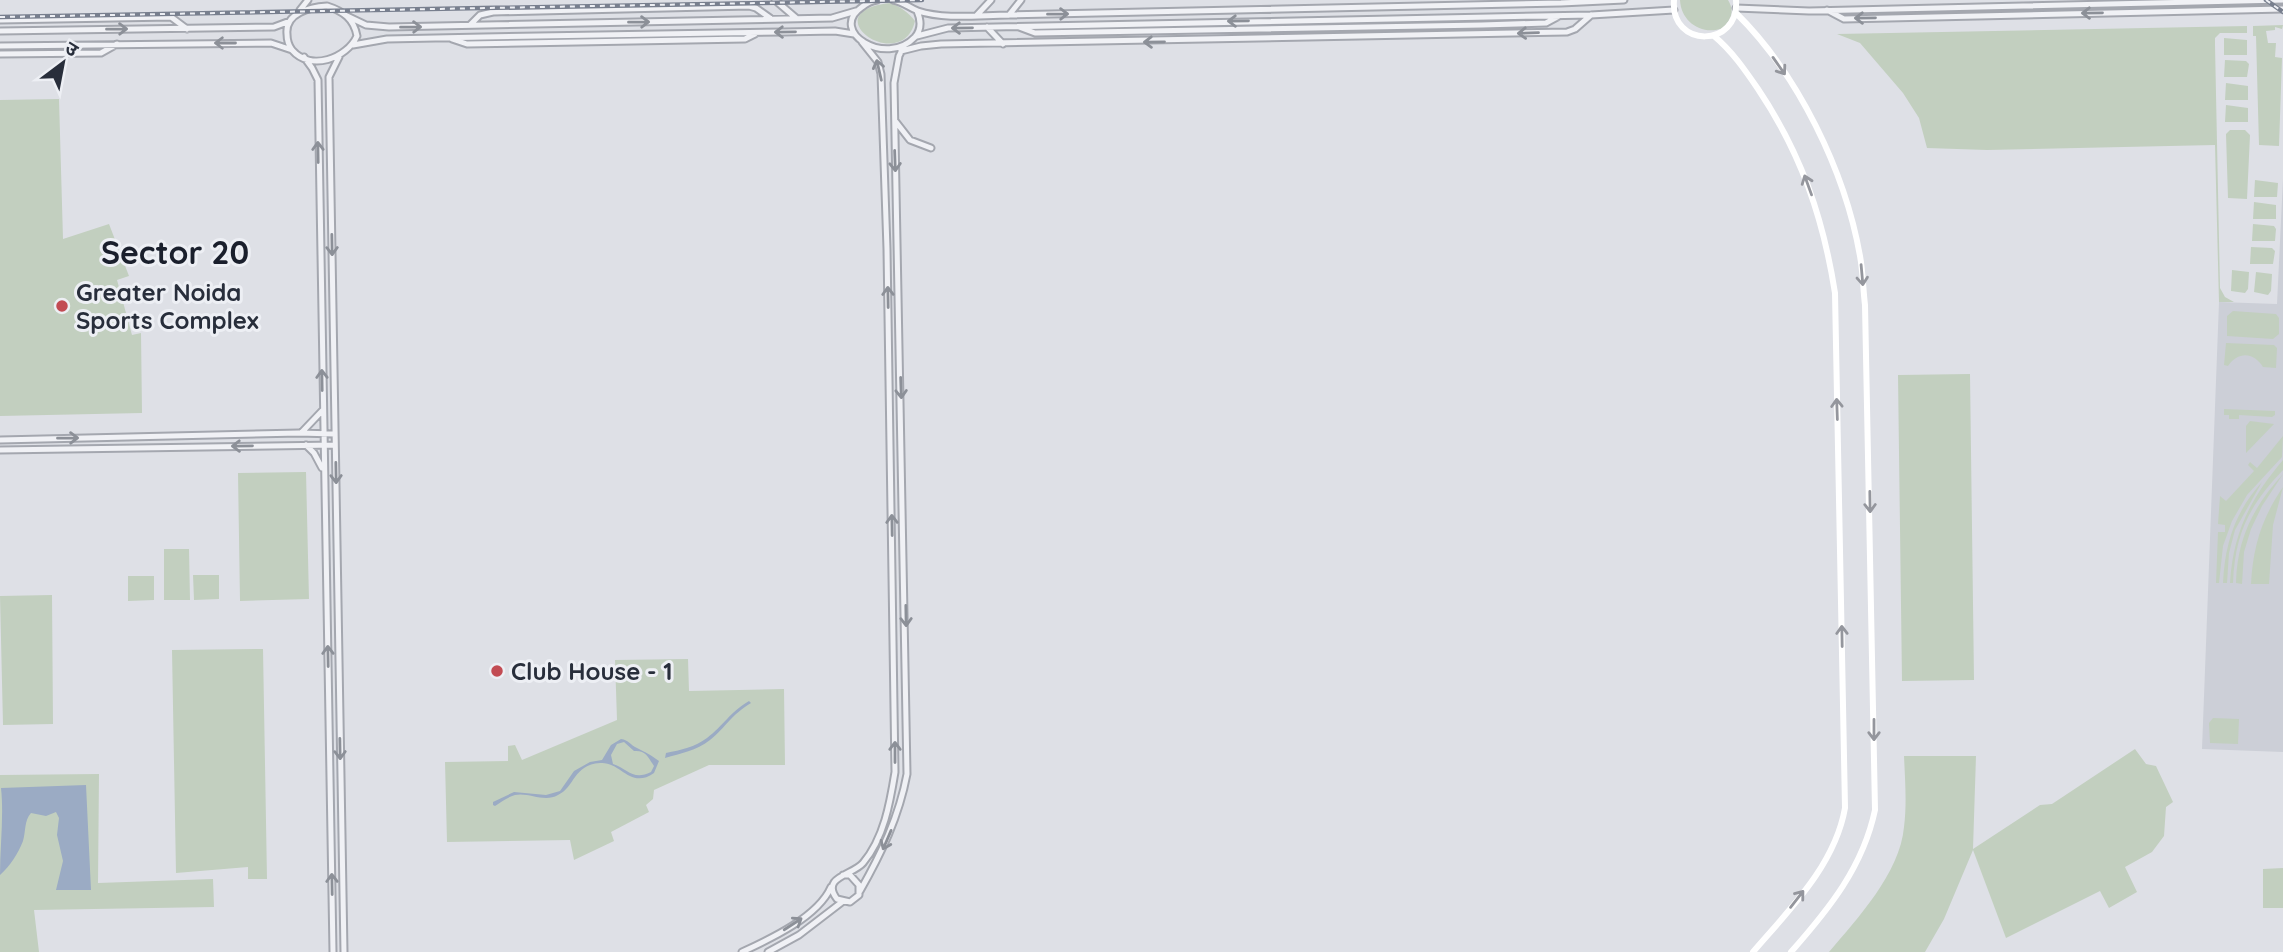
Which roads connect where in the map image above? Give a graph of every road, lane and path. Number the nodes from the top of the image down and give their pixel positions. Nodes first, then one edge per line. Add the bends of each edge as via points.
1 (308, 0) edge
2 (333, 0) edge
3 (775, 0) edge
4 (787, 0) edge
5 (877, 0) edge
6 (893, 0) edge
7 (992, 0) edge
8 (1021, 0) edge
9 (1368, 0) edge
10 (1624, 0) edge
11 (1674, 0) edge
12 (904, 1) edge
13 (2283, 1) edge
14 (865, 3) edge
15 (1736, 7) edge
16 (1362, 8) junction
17 (2283, 9) edge
18 (340, 10) junction
19 (1674, 10) junction
20 (1827, 10) junction
21 (856, 11) junction
22 (917, 11) junction
23 (790, 12) junction
24 (298, 13) junction
25 (345, 15) junction
26 (977, 15) junction
27 (1009, 15) junction
28 (1591, 15) junction
29 (771, 19) junction
30 (797, 19) junction
31 (0, 20) edge
32 (290, 21) junction
33 (470, 25) junction
34 (987, 27) junction
35 (187, 29) junction
36 (0, 31) edge
37 (853, 34) junction
38 (917, 36) junction
39 (1714, 36) junction
40 (862, 42) junction
41 (117, 43) junction
42 (1003, 44) junction
43 (353, 45) junction
44 (0, 46) edge
45 (903, 48) junction
46 (292, 50) junction
47 (0, 54) edge
48 (304, 57) junction
49 (339, 57) junction
50 (895, 120) junction
51 (931, 148) dead end
52 (323, 411) junction
53 (299, 433) junction
54 (323, 434) junction
55 (335, 434) junction
56 (0, 440) edge
57 (306, 445) junction
58 (324, 445) junction
59 (335, 445) junction
60 (0, 450) edge
61 (324, 474) junction
62 (842, 875) junction
63 (833, 883) junction
64 (860, 892) junction
65 (842, 902) junction
66 (333, 952) edge
67 (344, 952) edge
68 (742, 952) edge
69 (768, 952) edge
70 (1754, 952) edge
71 (1791, 952) edge

1 - 24 street
2 - 18 street
3 - 23 street
4 - 23 street
5 - 14 street
6 - 12 street
7 - 26 street
8 - 27 street
9 - 16 street
10 - 16 street
11 - 19 main road
12 - 22 street
13 - 20 street
14 - 21 street
15 - 20 street
15 - 39 main road via 1728,27
15 -> 71 main road via 1801,98 1826,148 1860,256 1865,305 1875,810 1848,881
27 -> 16 street
17 -> 20 street via 1844,19
18 - 24 street via 327,6
18 - 25 street
19 - 28 street
19 - 39 main road via 1685,30
21 - 30 street via 832,18
21 - 37 street
22 - 26 street
22 - 38 street via 921,27
23 - 30 street
24 - 32 street
25 -> 33 street via 366,25 389,27
25 - 43 street via 356,28
26 - 27 street
28 -> 34 street
28 -> 42 street via 1567,32
29 - 30 street
33 -> 29 street
29 - 33 street via 748,6 489,12
31 - 35 street via 171,17
32 - 35 street via 274,27
32 - 46 street via 286,30
34 -> 38 street via 941,29
34 - 42 street
36 -> 35 street
37 - 40 street
37 -> 43 street via 387,39
38 - 45 street
70 -> 39 main road via 1826,859 1845,808 1835,293 1827,243 1793,146 1742,67
40 - 45 street via 886,50
62 -> 40 street via 860,866 877,841 891,799 895,760 881,74 878,62
41 - 44 street
46 -> 41 street via 271,43
41 - 47 street via 101,53
42 - 45 street
43 - 49 street
45 - 50 street via 895,72
46 - 48 street
48 - 49 street
52 -> 48 street via 318,80
49 -> 55 street via 329,77
50 - 51 street via 909,140
50 -> 64 street via 909,753 901,805
52 - 53 street
52 - 54 street
53 - 54 street
56 -> 53 street
54 - 55 street
54 - 58 street
55 - 59 street
57 - 58 street
57 -> 60 street
57 - 61 street
58 - 59 street
58 - 61 street
59 -> 67 street
66 -> 61 street
62 - 63 street
62 - 64 street via 856,878
63 - 65 street via 833,894
68 -> 63 street via 796,922 827,896
64 - 65 street via 855,899
65 - 69 street

